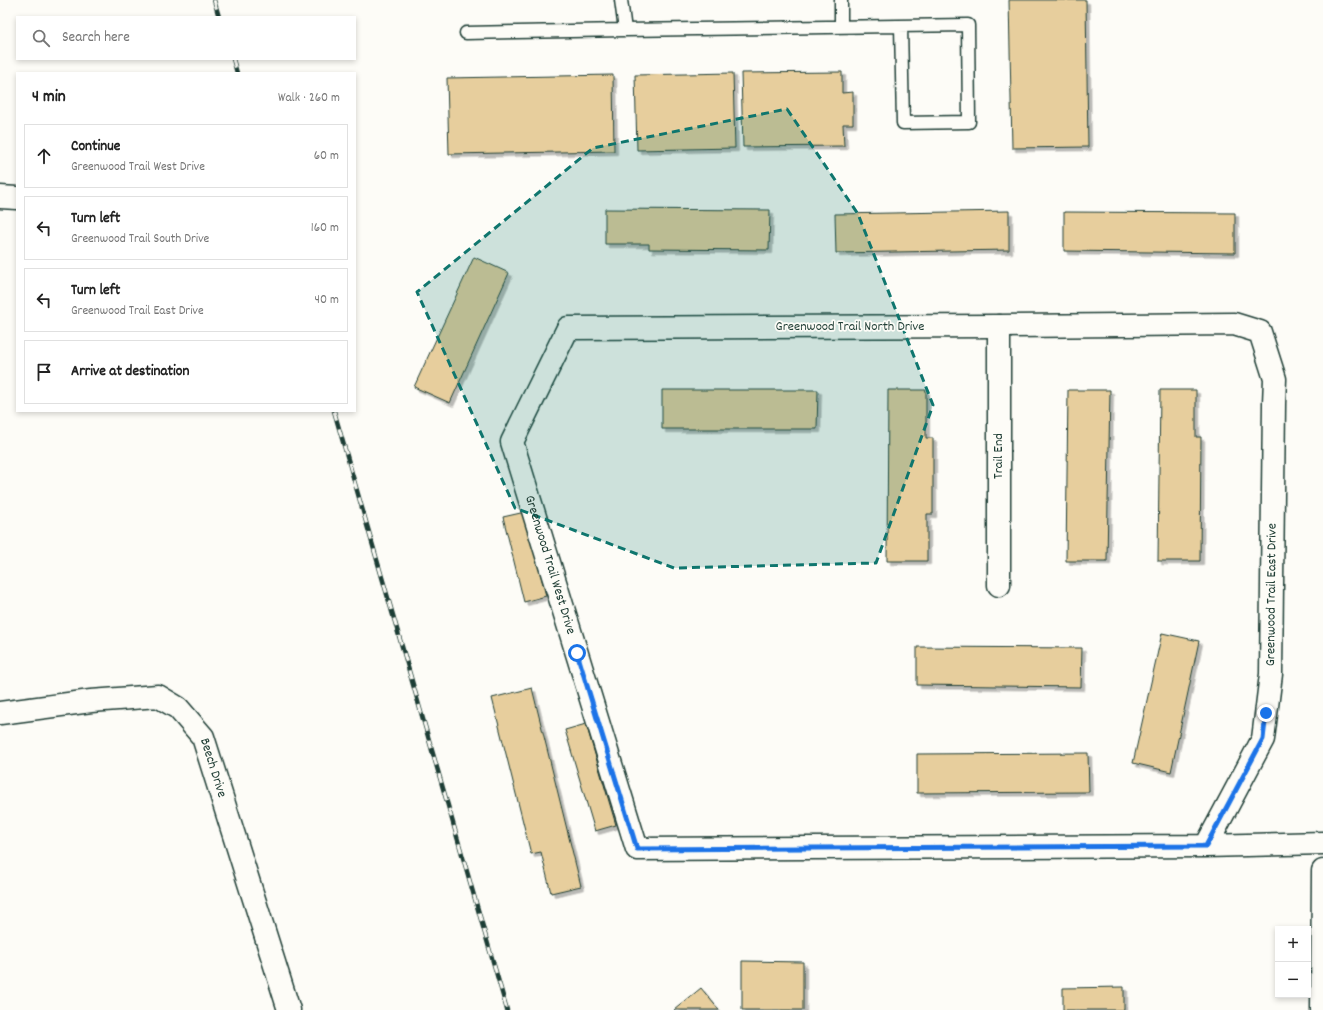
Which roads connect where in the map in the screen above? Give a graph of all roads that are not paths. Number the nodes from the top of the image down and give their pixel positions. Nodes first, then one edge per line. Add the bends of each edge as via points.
1 (621, 0) edge
2 (841, 0) edge
3 (901, 26) junction
4 (841, 27) junction
5 (625, 30) junction
6 (466, 33) dead end
7 (0, 197) edge
8 (16, 198) edge
9 (1000, 326) junction
10 (1260, 332) joint
11 (512, 442) joint
12 (999, 585) dead end
13 (0, 713) edge
14 (1323, 843) edge
15 (1206, 846) junction
16 (1323, 871) edge
17 (289, 1010) edge
18 (1322, 1010) edge

1 - 5 lane
2 - 4 lane
3 - 3 lane via 968,25 969,122 903,123
3 - 4 lane
4 - 5 lane
5 - 6 lane
7 - 8 street
9 - 10 street, Greenwood Trail North Drive via 1234,324
9 - 11 street, Greenwood Trail North Drive via 568,328
9 - 12 street, Trail End
10 - 15 street, Greenwood Trail East Drive via 1275,379 1271,674 1263,739
11 - 15 street, Greenwood Trail West Drive via 637,849
13 - 17 street, Beech Drive via 91,701 158,696 178,708 203,736
14 - 15 street
16 - 18 street

